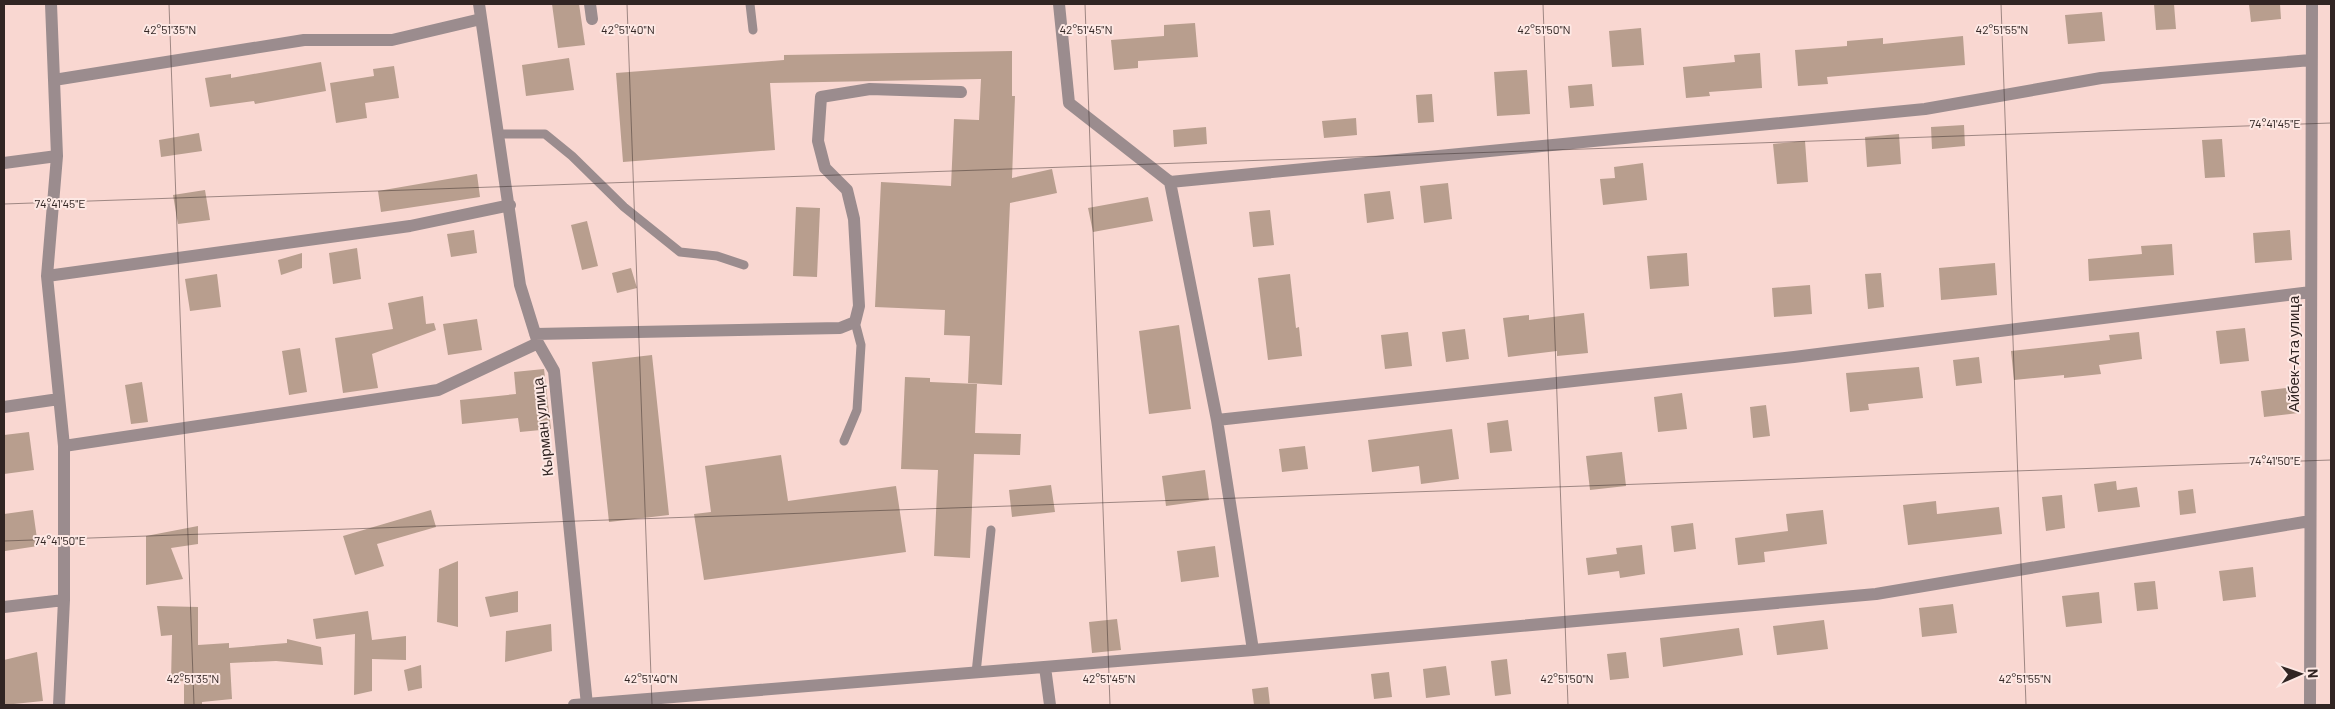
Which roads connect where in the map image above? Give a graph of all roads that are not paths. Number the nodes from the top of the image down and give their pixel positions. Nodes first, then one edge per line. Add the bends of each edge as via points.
1 (51, 4) edge
2 (479, 4) edge
3 (590, 4) edge
4 (750, 4) edge
5 (1060, 4) edge
6 (2312, 4) edge
7 (592, 18) dead end
8 (481, 19) junction
9 (753, 30) dead end
10 (2311, 60) junction
11 (54, 80) junction
12 (960, 92) dead end
13 (499, 134) junction
14 (57, 156) junction
15 (4, 163) edge
16 (1170, 182) junction
17 (510, 205) junction
18 (744, 265) dead end
19 (47, 276) junction
20 (2311, 292) junction
21 (855, 322) junction
22 (537, 339) junction
23 (60, 399) junction
24 (4, 406) edge
25 (1217, 420) junction
26 (844, 441) dead end
27 (64, 446) junction
28 (2310, 521) junction
29 (991, 530) dead end
30 (64, 600) junction
31 (4, 607) edge
32 (1253, 650) junction
33 (1045, 667) junction
34 (976, 673) junction
35 (59, 705) edge
36 (583, 705) edge
37 (1050, 705) edge
38 (2310, 705) edge

1 - 11 street
2 - 8 street, Кырман улица
3 - 7 street
4 - 9 lane
5 - 16 street via 1069,102
6 - 10 street, Айбек-Ата улица
8 - 11 street via 392,40 304,40
8 - 13 street, Кырман улица
10 - 16 street via 2101,78 1925,109
10 - 20 street, Айбек-Ата улица
11 - 14 street
12 - 21 street via 870,89 821,97 818,141 825,168 847,190 854,219 859,306
13 - 17 street, Кырман улица
13 - 18 lane via 544,134 572,156 624,207 680,252 717,256
14 - 15 street
14 - 19 street
16 - 25 street
17 - 19 street via 410,226
17 - 22 street, Кырман улица via 520,284
19 - 23 street
20 - 25 street via 1794,357
20 - 28 street, Айбек-Ата улица
21 - 22 street via 840,328
21 - 26 lane via 861,345 857,410
22 - 27 street via 438,390
22 - 36 street, Кырман улица via 554,371
23 - 24 street
23 - 27 street
25 - 32 street
27 - 30 street
28 - 32 street via 1876,594
28 - 38 street, Айбек-Ата улица
29 - 34 lane
30 - 31 street
30 - 35 street
32 - 33 street
33 - 34 street
33 - 37 street
34 - 36 street

